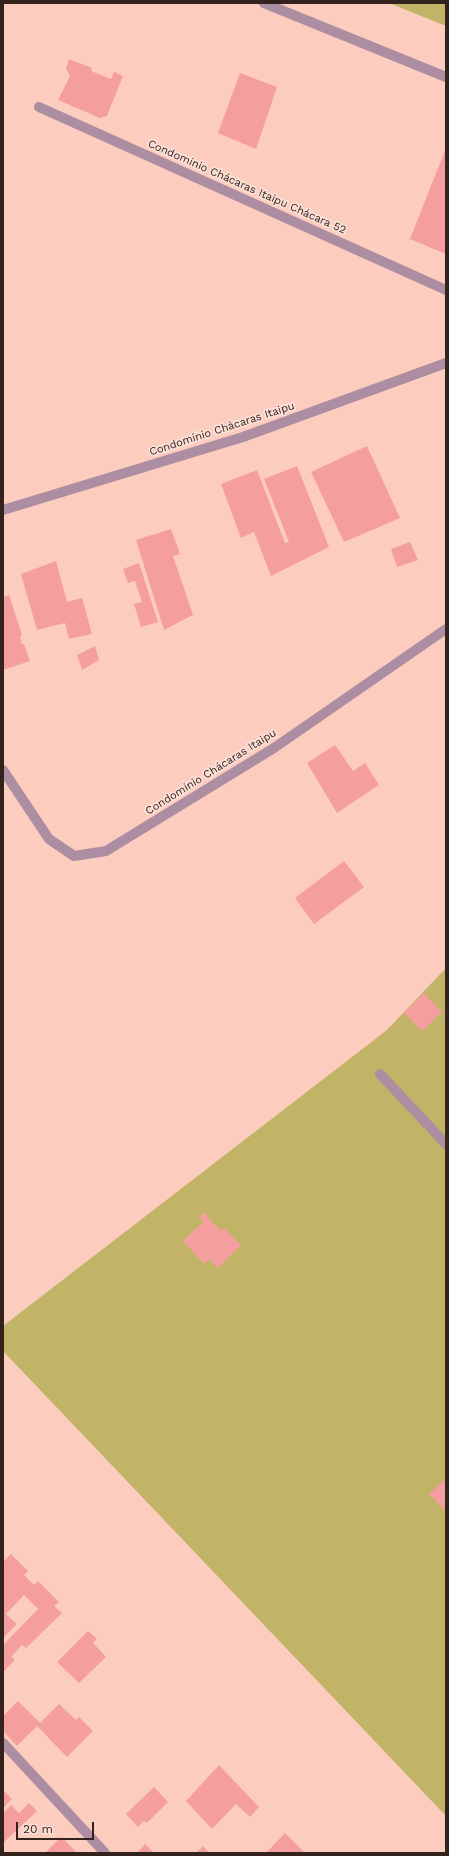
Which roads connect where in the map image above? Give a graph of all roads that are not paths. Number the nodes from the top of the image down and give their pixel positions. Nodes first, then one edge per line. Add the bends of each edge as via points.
1 (264, 3) edge
2 (446, 77) edge
3 (39, 107) dead end
4 (446, 290) edge
5 (446, 363) edge
6 (3, 510) edge
7 (446, 629) edge
8 (3, 770) edge
9 (380, 1074) dead end
10 (446, 1144) edge
11 (3, 1744) edge
12 (105, 1853) edge

1 - 2 street
3 - 4 street, Condomínio Chácaras Itaipu Chácara 52
5 - 6 street, Condomínio Chácaras Itaipu via 244,437
7 - 8 street, Condomínio Chácaras Itaipu via 274,748 106,851 74,856 49,839
9 - 10 street
11 - 12 street

